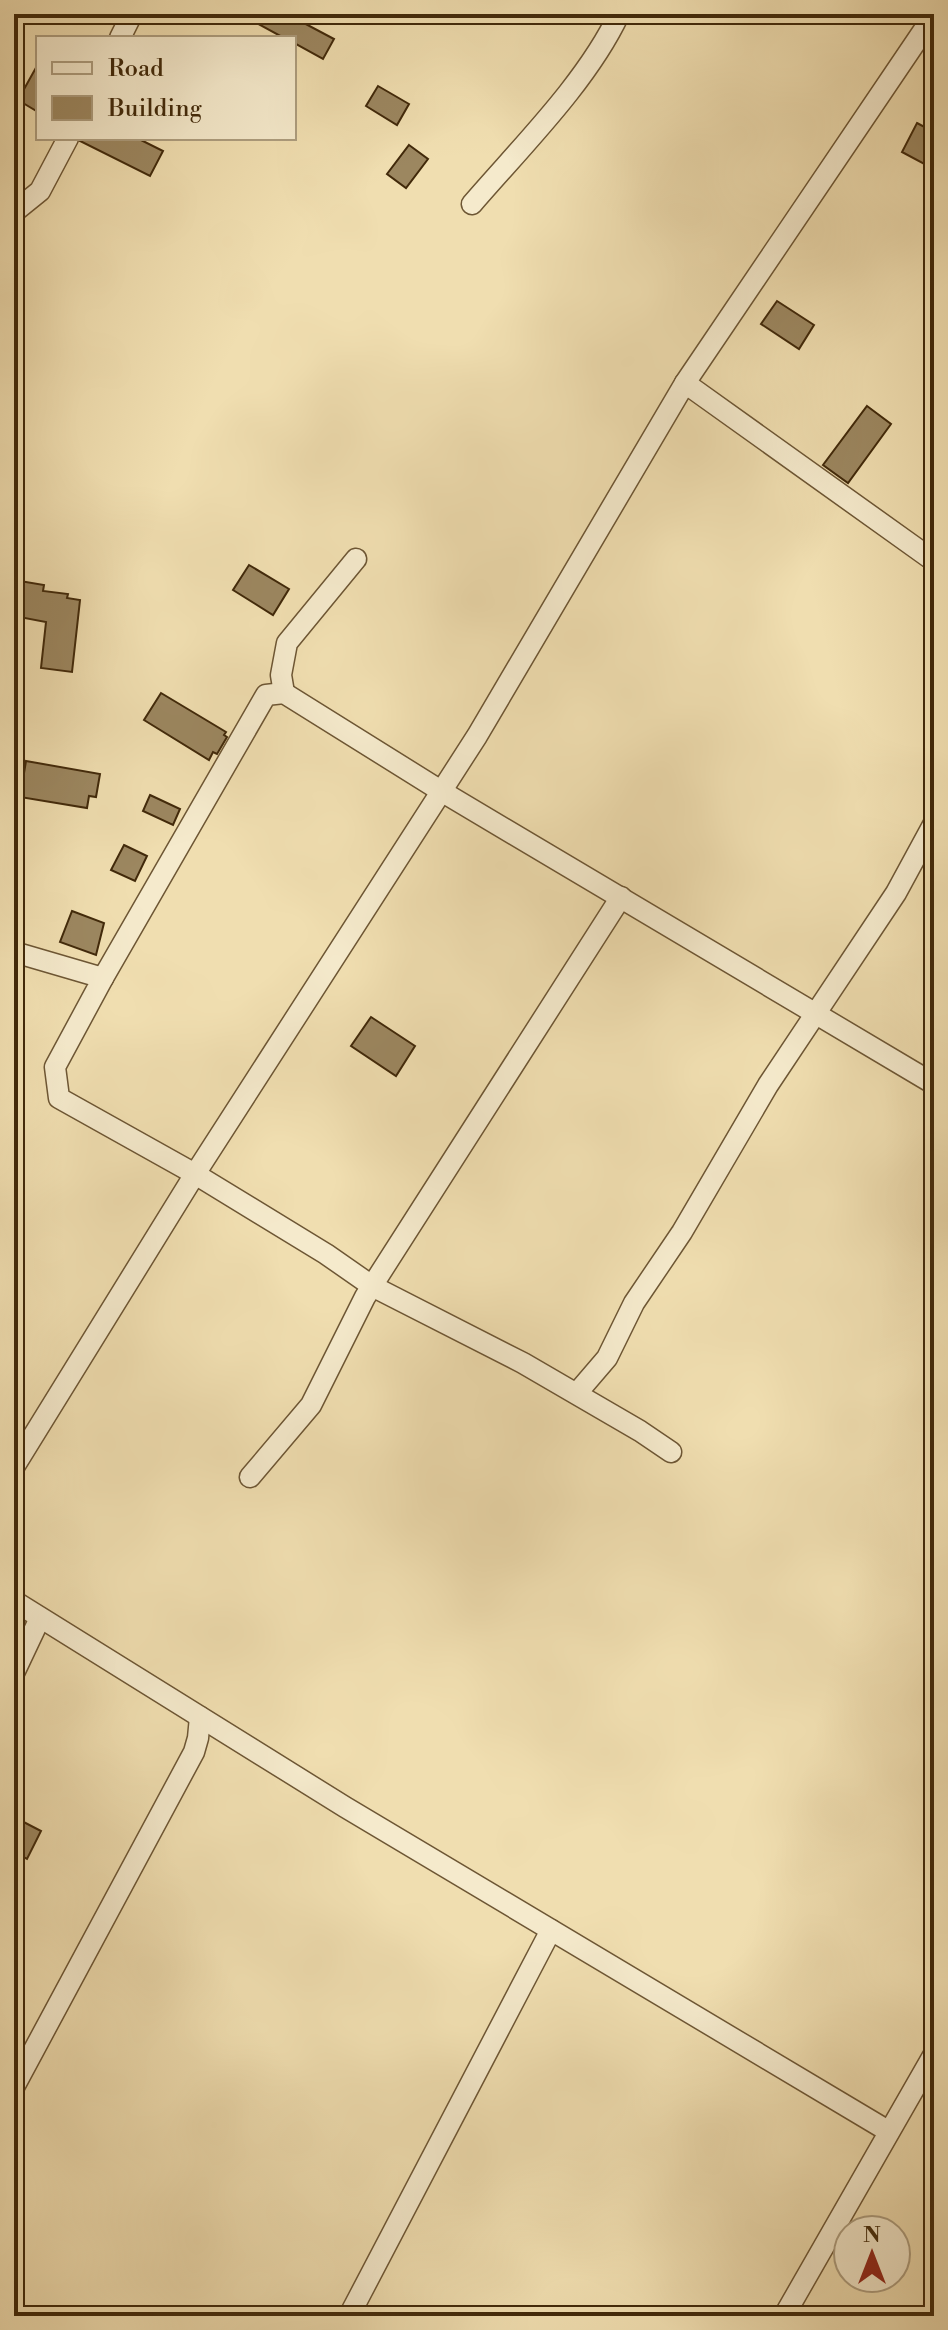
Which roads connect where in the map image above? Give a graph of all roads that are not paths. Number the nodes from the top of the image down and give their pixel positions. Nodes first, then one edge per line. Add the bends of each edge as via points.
1 (132, 14) edge
2 (619, 14) edge
3 (934, 15) edge
4 (121, 36) edge
5 (67, 140) edge
6 (472, 204) dead end
7 (14, 212) edge
8 (685, 383) junction
9 (356, 559) dead end
10 (934, 561) edge
11 (284, 693) junction
12 (441, 791) junction
13 (934, 823) edge
14 (621, 897) junction
15 (14, 952) edge
16 (103, 978) junction
17 (818, 1012) junction
18 (934, 1084) edge
19 (195, 1174) junction
20 (372, 1286) junction
21 (577, 1393) junction
22 (671, 1452) dead end
23 (14, 1467) edge
24 (250, 1477) dead end
25 (14, 1601) edge
26 (40, 1618) junction
27 (14, 1673) edge
28 (200, 1717) junction
29 (551, 1930) junction
30 (934, 2054) edge
31 (14, 2087) edge
32 (888, 2131) junction
33 (349, 2316) edge
34 (784, 2316) edge

1 - 4 street
2 - 6 street via 608,38 556,106
3 - 8 street
5 - 7 street via 40,191
8 - 10 street
8 - 12 street
9 - 11 street via 287,643 281,675
11 - 12 street
11 - 16 street via 266,695
12 - 14 street
12 - 19 street
13 - 17 street via 896,893
14 - 17 street
14 - 20 street
15 - 16 street
16 - 19 street via 55,1067 59,1098
17 - 18 street
17 - 21 street via 634,1303 607,1358
19 - 20 street
19 - 23 street
20 - 21 street
20 - 24 street via 311,1405
21 - 22 street
25 - 26 street
26 - 27 street
26 - 28 street
28 - 29 street
28 - 31 street via 194,1752
29 - 32 street
29 - 33 street
30 - 32 street
32 - 34 street

